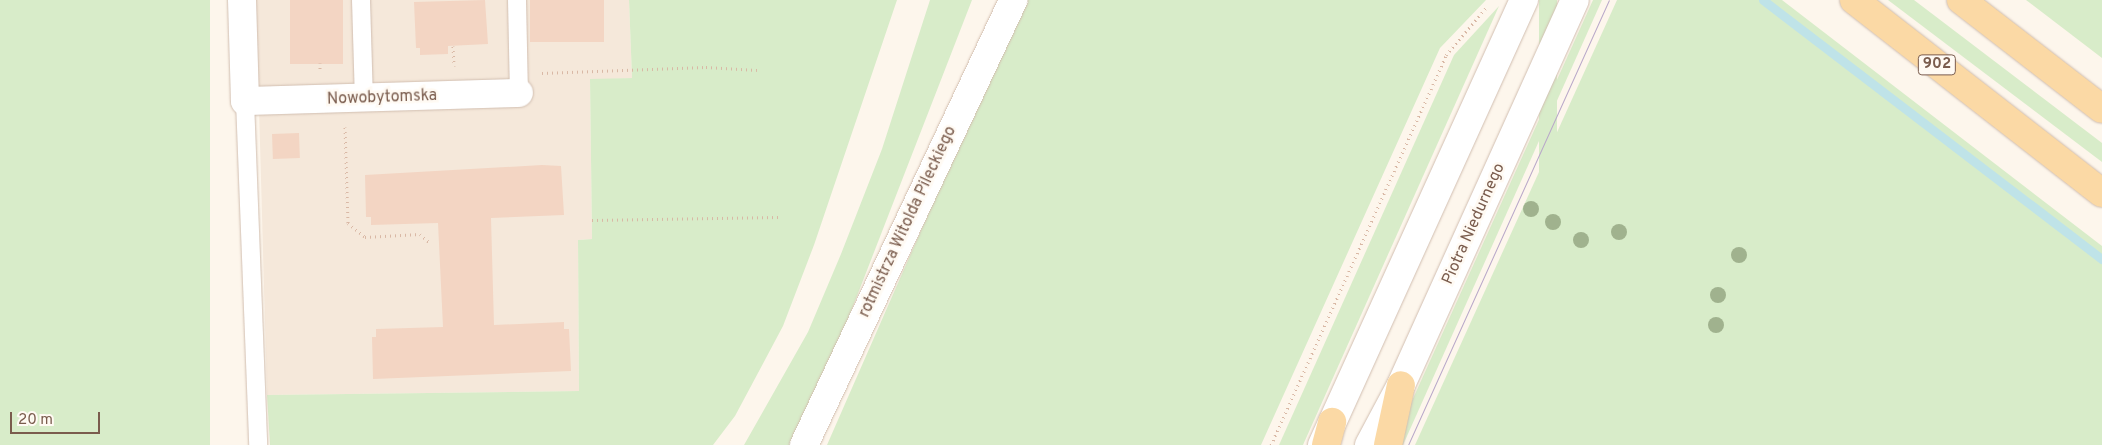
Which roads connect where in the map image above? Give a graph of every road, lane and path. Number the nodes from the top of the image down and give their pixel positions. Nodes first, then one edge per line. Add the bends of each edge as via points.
1 (242, 0) edge
2 (361, 0) edge
3 (516, 0) edge
4 (1013, 0) edge
5 (1524, 0) edge
6 (1575, 0) edge
7 (1854, 0) edge
8 (1961, 0) edge
9 (1493, 1) edge
10 (757, 70) dead end
11 (519, 84) junction
12 (354, 99) junction
13 (245, 101) junction
14 (2102, 109) edge
15 (2102, 194) edge
16 (781, 216) dead end
17 (592, 220) dead end
18 (430, 243) dead end
19 (1401, 385) junction
20 (1327, 437) edge
21 (258, 445) edge
22 (804, 445) edge
23 (1271, 445) edge
24 (1369, 445) edge
25 (1388, 445) edge

1 - 13 street
2 - 12 lane
3 - 11 lane
4 - 22 street, rotmistrza Witolda Pileckiego
5 - 20 street
6 - 19 street, Piotra Niedurnego
7 - 15 main road, 902
8 - 14 main road
9 - 23 path via 1446,55
10 - 11 path via 706,67
11 - 12 street, Nowobytomska
12 - 13 street, Nowobytomska
12 - 18 path via 348,224 365,237 420,234
13 - 21 lane
16 - 17 path
19 - 24 street, Piotra Niedurnego
19 - 25 main road

